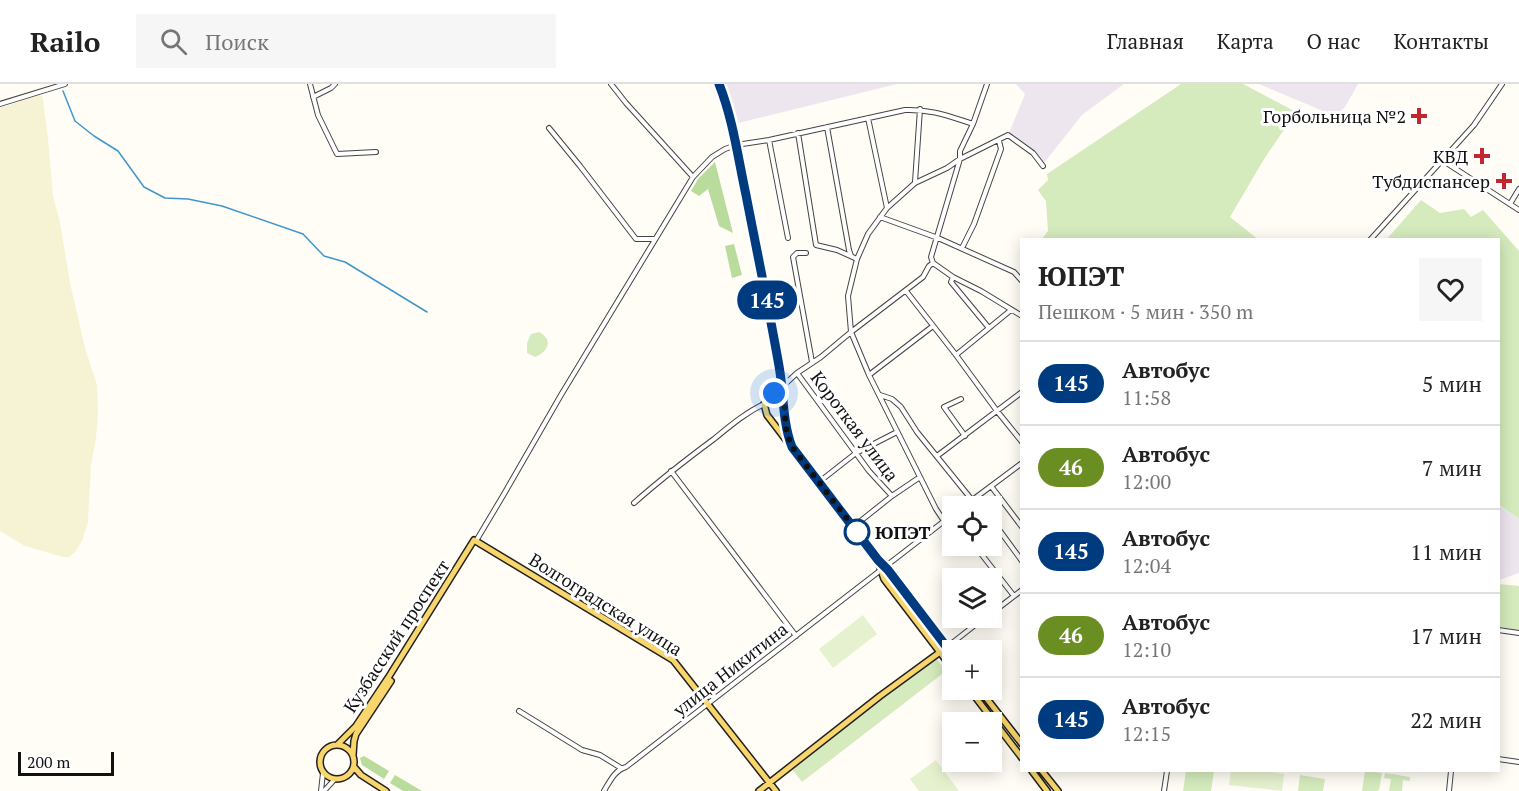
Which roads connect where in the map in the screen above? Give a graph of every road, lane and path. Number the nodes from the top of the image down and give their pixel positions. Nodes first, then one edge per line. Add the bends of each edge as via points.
1 (65, 84) edge
2 (310, 84) edge
3 (335, 84) edge
4 (611, 84) edge
5 (719, 84) edge
6 (987, 84) edge
7 (1502, 84) edge
8 (313, 97) junction
9 (0, 105) edge
10 (920, 109) junction
11 (868, 118) junction
12 (973, 124) junction
13 (827, 127) junction
14 (549, 128) dead end
15 (798, 134) junction
16 (769, 140) junction
17 (999, 141) junction
18 (736, 145) junction
19 (376, 152) dead end
20 (960, 159) junction
21 (1442, 160) junction
22 (1043, 166) dead end
23 (693, 177) junction
24 (915, 183) junction
25 (1519, 189) edge
26 (1510, 204) junction
27 (887, 208) junction
28 (1519, 210) edge
29 (880, 217) junction
30 (788, 238) dead end
31 (938, 238) junction
32 (1372, 238) edge
33 (656, 239) junction
34 (962, 248) junction
35 (806, 253) dead end
36 (851, 256) junction
37 (857, 259) junction
38 (933, 263) junction
39 (953, 277) junction
40 (1020, 279) edge
41 (906, 291) junction
42 (1011, 310) junction
43 (1020, 315) edge
44 (933, 326) junction
45 (988, 328) junction
46 (850, 332) junction
47 (956, 355) junction
48 (812, 362) junction
49 (797, 373) junction
50 (869, 375) junction
51 (783, 386) junction
52 (774, 393) junction
53 (1020, 394) edge
54 (879, 395) junction
55 (784, 397) junction
56 (961, 399) dead end
57 (764, 404) junction
58 (997, 411) junction
59 (785, 421) junction
60 (776, 427) junction
61 (897, 432) junction
62 (965, 436) junction
63 (1020, 440) edge
64 (792, 447) junction
65 (856, 453) junction
66 (937, 456) junction
67 (1020, 464) edge
68 (671, 471) junction
69 (920, 477) junction
70 (819, 482) junction
71 (991, 486) junction
72 (892, 496) junction
73 (971, 496) edge
74 (978, 496) edge
75 (634, 502) dead end
76 (942, 518) edge
77 (942, 523) edge
78 (1020, 525) edge
79 (853, 527) junction
80 (1002, 534) edge
81 (474, 541) junction
82 (983, 556) edge
83 (1020, 558) edge
84 (882, 570) junction
85 (1020, 592) edge
86 (1014, 596) junction
87 (1002, 605) edge
88 (971, 628) edge
89 (1500, 630) edge
90 (1519, 633) edge
91 (796, 636) junction
92 (956, 640) edge
93 (942, 641) edge
94 (940, 652) junction
95 (942, 655) edge
96 (978, 700) edge
97 (988, 700) edge
98 (707, 704) junction
99 (519, 711) dead end
100 (1020, 741) edge
101 (338, 744) junction
102 (353, 755) junction
103 (1020, 755) edge
104 (1500, 759) edge
105 (1519, 762) edge
106 (354, 767) junction
107 (621, 768) junction
108 (323, 772) junction
109 (1033, 772) edge
110 (1043, 772) edge
111 (1167, 772) edge
112 (1451, 772) edge
113 (349, 774) junction
114 (1036, 777) junction
115 (335, 779) junction
116 (768, 788) edge
117 (322, 791) edge
118 (384, 791) edge
119 (604, 791) edge
120 (1047, 791) edge
121 (1058, 791) edge
122 (1164, 791) edge
123 (1449, 791) edge

1 - 9 street
2 - 8 street
3 - 8 street
4 - 23 street
5 - 18 main road
6 - 12 street
7 - 21 street via 1478,120
8 - 19 street via 337,154
10 - 11 street
10 - 12 street
10 - 24 street
11 - 13 street
11 - 27 street
12 - 20 street
13 - 15 street
13 - 36 street
14 - 33 street via 636,239
15 - 16 street
15 - 36 street via 816,245
16 - 18 street
16 - 30 street
17 - 20 street
17 - 22 street via 1008,135 1033,153
17 - 34 street via 1001,148
18 - 23 street via 712,157
18 - 51 main road
20 - 24 street
20 - 31 street
21 - 26 street
21 - 32 street
23 - 33 street
24 - 27 street
25 - 26 street
26 - 28 street
27 - 29 street
29 - 31 street
29 - 37 street
31 - 34 street
31 - 38 street
33 - 81 street
34 - 40 street via 1014,272
35 - 48 street via 793,257
36 - 37 street
37 - 46 street via 849,296
38 - 39 street
38 - 41 street
39 - 42 street
39 - 45 street via 951,282
41 - 44 street
41 - 46 street
42 - 43 street
42 - 45 street
44 - 47 street
44 - 50 street
45 - 47 street
46 - 48 street
46 - 50 street
47 - 58 street
48 - 49 street
49 - 51 street
49 - 65 street, Короткая улица
50 - 54 street
51 - 52 main road
51 - 55 main road
52 - 55 main road
52 - 57 main road
53 - 58 street
54 - 61 street
54 - 66 street via 901,407
55 - 59 main road
56 - 62 street via 944,407
57 - 60 main road
57 - 68 street
58 - 62 street
58 - 63 street
59 - 60 main road via 783,426
59 - 64 main road
60 - 64 main road
61 - 65 street
61 - 69 street
62 - 66 street
64 - 70 main road
65 - 70 street
65 - 72 street, Короткая улица
66 - 73 street
67 - 71 street
68 - 75 street
68 - 91 street
69 - 72 street
69 - 76 street
70 - 79 main road
71 - 74 street
71 - 78 street
72 - 79 street
77 - 84 street, улица Никитина
79 - 84 main road
80 - 83 street
81 - 98 main road, Волгоградская улица via 667,655
81 - 101 main road, Кузбасский проспект via 356,726
81 - 102 main road via 356,734
82 - 86 street
84 - 91 street, улица Никитина
84 - 93 main road
84 - 94 main road via 884,579
85 - 86 street
86 - 87 street
88 - 92 street
89 - 90 street
91 - 98 street, улица Никитина
94 - 95 main road
94 - 116 main road
96 - 103 main road
97 - 100 main road
98 - 107 street, улица Никитина
98 - 116 main road, Волгоградская улица
99 - 107 street via 582,750 600,755
101 - 102 main road
101 - 108 main road via 323,751 319,762
102 - 106 main road
104 - 105 street
106 - 113 main road
106 - 118 main road
107 - 119 street, улица Никитина
108 - 115 main road
108 - 117 street
109 - 114 main road
110 - 114 main road
110 - 121 main road
111 - 122 street
112 - 123 street
113 - 115 main road
113 - 118 main road
114 - 120 main road
115 - 117 street

